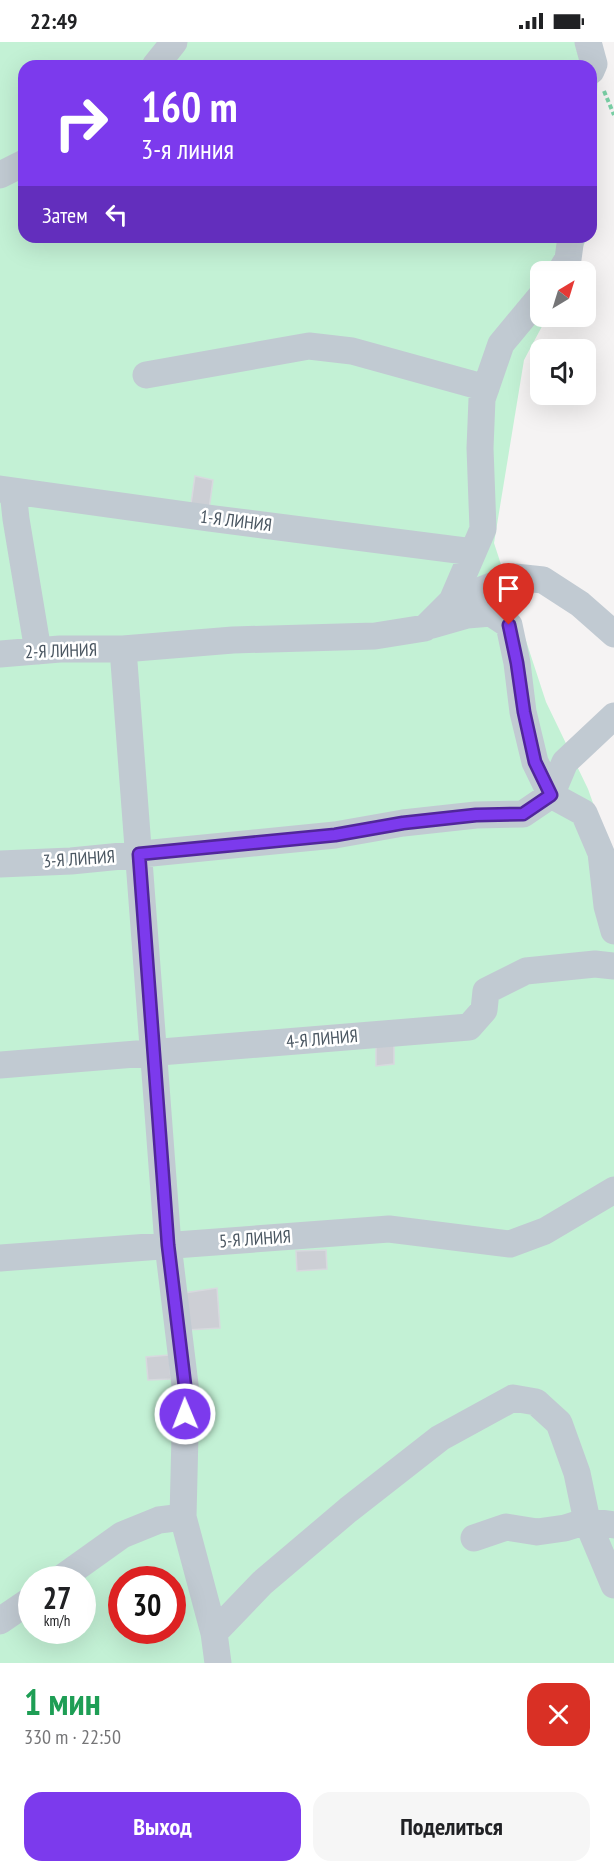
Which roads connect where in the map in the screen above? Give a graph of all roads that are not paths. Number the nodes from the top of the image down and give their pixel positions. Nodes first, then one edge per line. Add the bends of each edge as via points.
1 (174, 42) edge
2 (588, 42) edge
3 (160, 60) edge
4 (593, 60) edge
5 (18, 166) edge
6 (0, 175) edge
7 (570, 243) edge
8 (567, 261) edge
9 (530, 309) edge
10 (146, 375) dead end
11 (486, 388) junction
12 (7, 490) edge
13 (473, 552) junction
14 (452, 601) junction
15 (425, 628) junction
16 (614, 634) edge
17 (123, 649) junction
18 (38, 651) junction
19 (0, 654) edge
20 (614, 716) edge
21 (551, 795) junction
22 (139, 854) junction
23 (0, 864) edge
24 (614, 931) edge
25 (614, 966) edge
26 (155, 1052) junction
27 (0, 1065) edge
28 (614, 1190) edge
29 (168, 1245) junction
30 (0, 1257) edge
31 (183, 1518) junction
32 (587, 1521) junction
33 (614, 1525) edge
34 (474, 1538) dead end
35 (79, 1566) edge
36 (614, 1585) edge
37 (18, 1609) edge
38 (0, 1621) edge
39 (214, 1633) junction
40 (218, 1663) edge

1 - 3 street
2 - 4 street
5 - 6 street
7 - 8 street
9 - 11 street via 501,344
10 - 11 street via 309,346 352,351
11 - 13 street via 480,448 483,529
12 - 13 street, 1-Я ЛИНИЯ
12 - 18 street via 16,519
13 - 14 street
14 - 15 street
14 - 16 street via 515,577 543,580 580,604
15 - 17 street, 2-Я ЛИНИЯ via 375,636 233,640
15 - 21 street via 467,615 491,613 509,625 535,762
17 - 18 street, 2-Я ЛИНИЯ
17 - 22 street
18 - 19 street, 2-Я ЛИНИЯ
20 - 21 street via 565,762
21 - 22 street, 3-Я ЛИНИЯ via 523,814 476,815 335,835
21 - 24 street via 584,813 601,853
22 - 23 street, 3-Я ЛИНИЯ
22 - 26 street
25 - 26 street, 4-Я ЛИНИЯ via 595,964 526,971 486,991 484,1010 469,1027
26 - 27 street, 4-Я ЛИНИЯ
26 - 29 street
28 - 29 street, 5-Я ЛИНИЯ via 545,1231 510,1244 389,1229
29 - 30 street, 5-Я ЛИНИЯ
29 - 31 street via 186,1394
31 - 35 street via 159,1520 123,1535
31 - 39 street
32 - 33 street
32 - 34 street via 537,1532 506,1527
32 - 36 street
32 - 39 street via 577,1473 559,1423 536,1402 513,1398 440,1438 348,1510 262,1583
37 - 38 street
39 - 40 street

